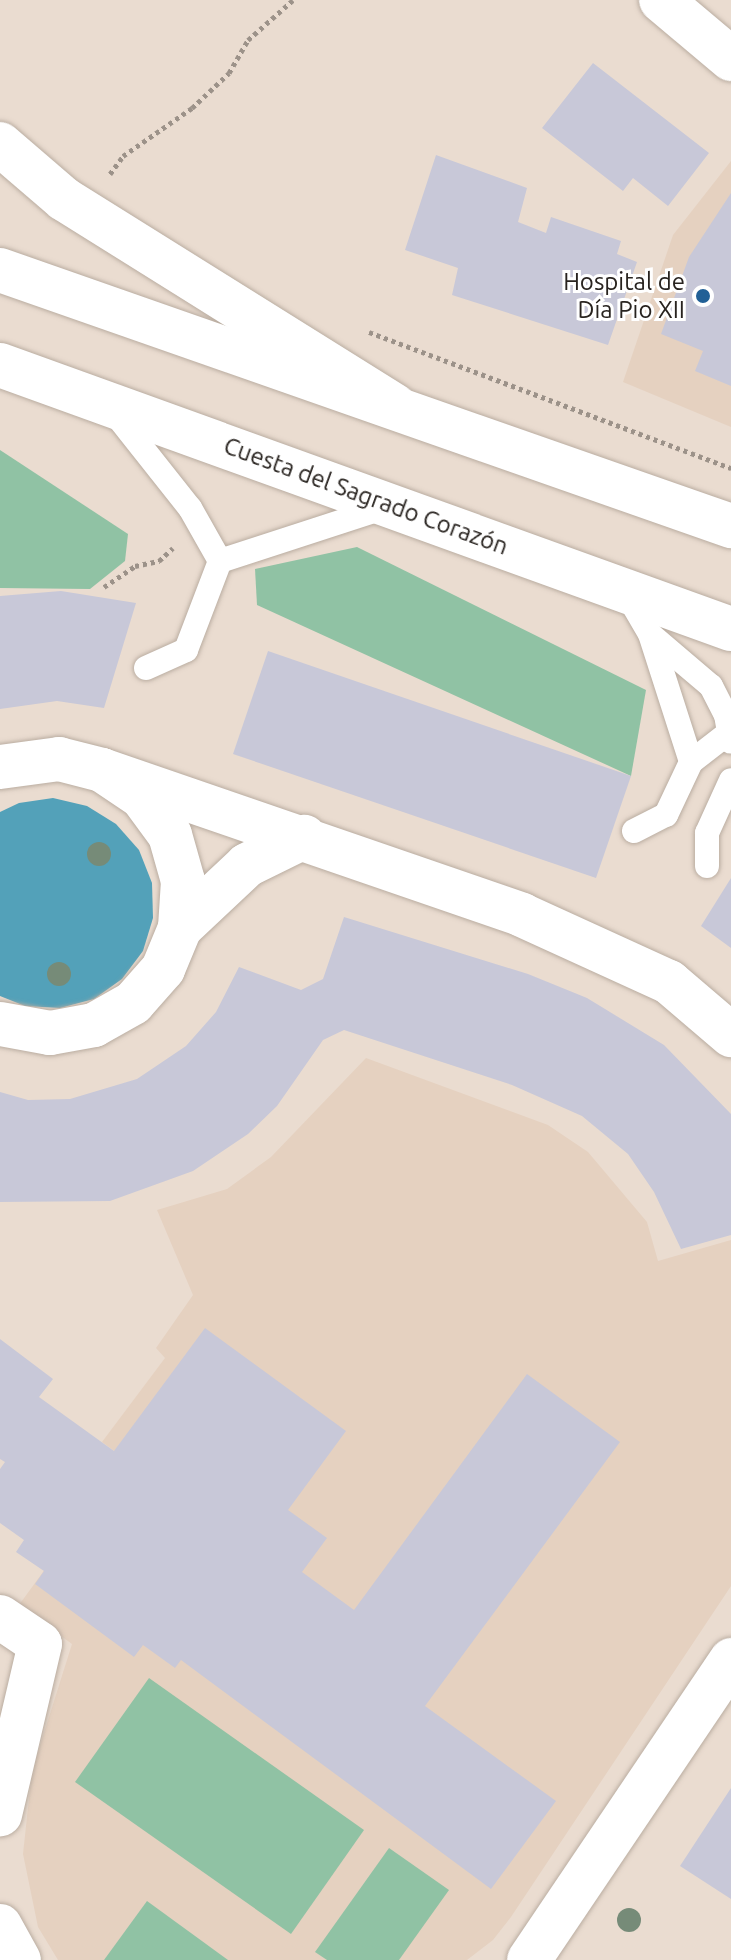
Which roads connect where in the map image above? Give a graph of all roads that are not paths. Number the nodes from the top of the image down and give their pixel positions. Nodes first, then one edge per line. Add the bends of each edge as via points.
1 (661, 0) edge
2 (731, 59) edge
3 (0, 144) edge
4 (0, 270) edge
5 (0, 365) edge
6 (107, 402) junction
7 (395, 406) junction
8 (392, 505) junction
9 (731, 526) edge
10 (220, 561) junction
11 (624, 590) junction
12 (731, 629) edge
13 (650, 634) junction
14 (146, 668) dead end
15 (731, 732) edge
16 (731, 742) edge
17 (691, 762) junction
18 (0, 767) edge
19 (102, 770) junction
20 (731, 780) edge
21 (634, 831) dead end
22 (304, 837) junction
23 (707, 866) dead end
24 (180, 928) junction
25 (0, 1024) edge
26 (731, 1035) edge
27 (0, 1617) edge
28 (731, 1660) edge
29 (0, 1814) edge
30 (0, 1926) edge
31 (539, 1957) edge
32 (19, 1960) edge

1 - 2 main road
3 - 7 main road via 64,199
4 - 7 main road
5 - 6 main road, Cuesta del Sagrado Corazón
6 - 8 main road, Cuesta del Sagrado Corazón
6 - 10 lane via 190,508
7 - 9 main road
8 - 10 lane
8 - 11 main road, Cuesta del Sagrado Corazón
10 - 14 lane via 186,650
11 - 12 main road, Cuesta del Sagrado Corazón
11 - 13 lane
13 - 15 lane via 711,686
13 - 17 lane
15 - 16 lane
15 - 17 lane
17 - 21 lane via 666,815
18 - 19 main road via 59,759
19 - 22 main road
19 - 24 main road via 142,797 170,835 183,881
20 - 23 lane via 707,833
22 - 24 main road via 247,865
22 - 26 main road via 522,915 669,982
24 - 25 main road via 163,969 133,1003 94,1025 50,1033
27 - 29 main road via 40,1644
28 - 31 main road
30 - 32 main road

